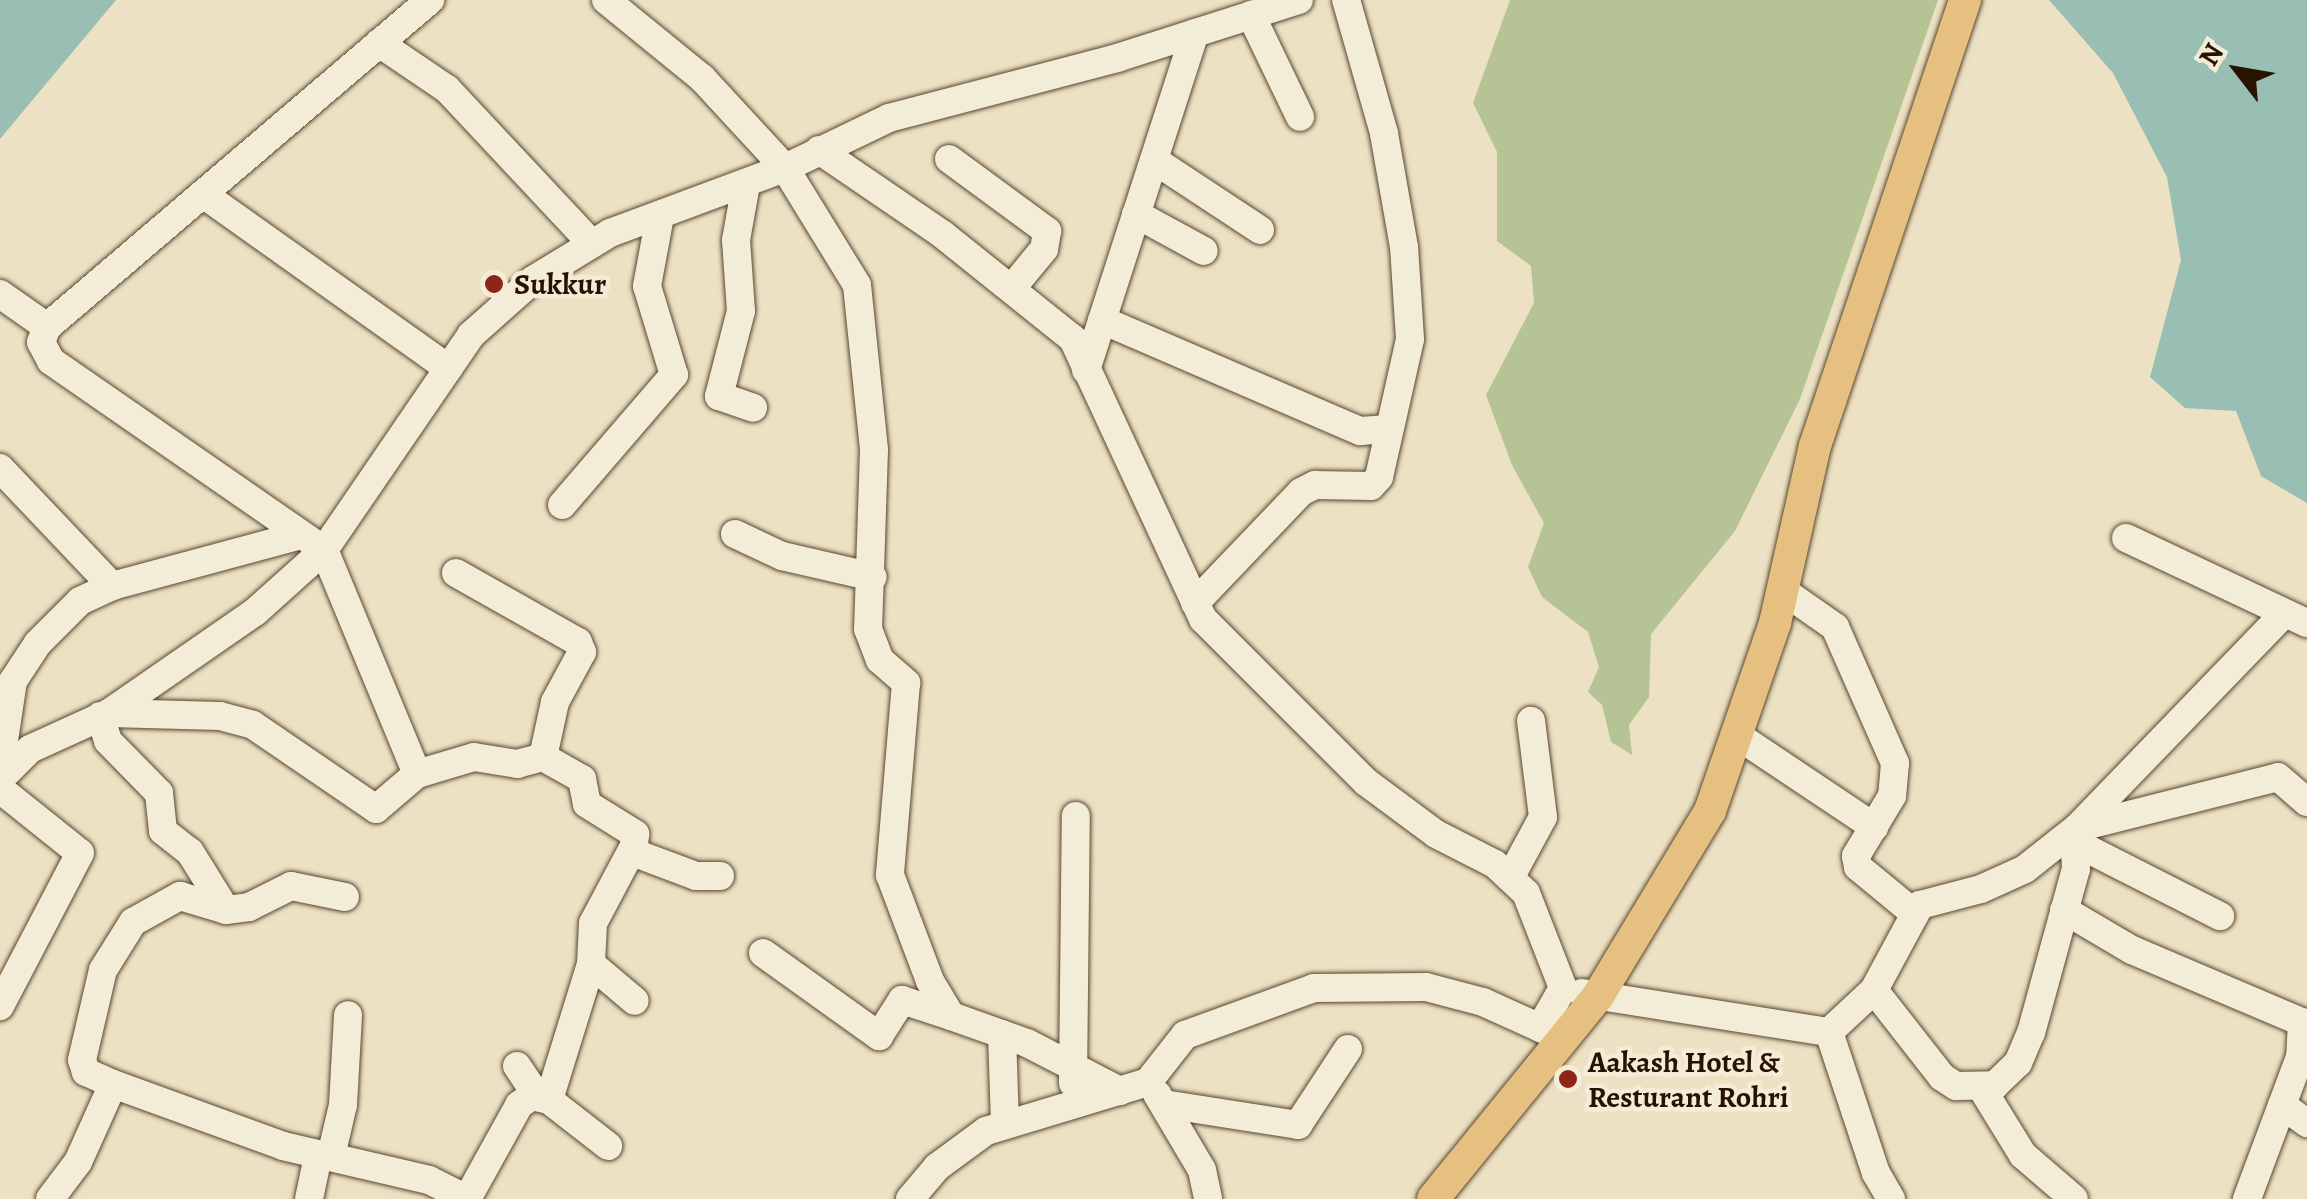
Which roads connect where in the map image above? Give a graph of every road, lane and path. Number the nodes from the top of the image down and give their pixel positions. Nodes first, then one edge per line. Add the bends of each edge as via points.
1 (430, 0) edge
2 (606, 0) edge
3 (1346, 0) edge
4 (1965, 0) edge
5 (1986, 0) edge
6 (1295, 2) edge
7 (1254, 7) edge
8 (1194, 33) junction
9 (379, 44) junction
10 (1300, 117) dead end
11 (819, 150) junction
12 (949, 159) dead end
13 (1154, 160) junction
14 (785, 168) junction
15 (746, 184) junction
16 (202, 194) junction
17 (1136, 214) junction
18 (660, 216) junction
19 (1260, 230) dead end
20 (592, 244) junction
21 (1204, 251) dead end
22 (1012, 288) junction
23 (0, 294) edge
24 (1102, 320) junction
25 (47, 327) junction
26 (448, 368) junction
27 (1086, 370) junction
28 (753, 408) dead end
29 (1389, 429) junction
30 (0, 468) edge
31 (562, 505) dead end
32 (1795, 533) junction
33 (735, 534) dead end
34 (2126, 538) dead end
35 (312, 542) junction
36 (456, 573) dead end
37 (874, 576) junction
38 (112, 586) junction
39 (1782, 590) junction
40 (1195, 603) junction
41 (2294, 620) edge
42 (5, 689) edge
43 (105, 715) junction
44 (1531, 721) dead end
45 (1738, 736) junction
46 (542, 757) junction
47 (0, 767) edge
48 (416, 774) junction
49 (0, 780) edge
50 (0, 789) edge
51 (2307, 802) edge
52 (1076, 816) dead end
53 (1874, 826) junction
54 (2075, 834) junction
55 (632, 852) junction
56 (720, 876) dead end
57 (1510, 878) junction
58 (344, 898) dead end
59 (226, 910) junction
60 (2064, 910) junction
61 (1916, 914) junction
62 (2220, 916) dead end
63 (763, 953) dead end
64 (591, 964) junction
65 (1563, 988) junction
66 (1874, 990) junction
67 (1598, 996) junction
68 (634, 1002) dead end
69 (0, 1006) edge
70 (348, 1015) dead end
71 (951, 1016) junction
72 (1828, 1032) junction
73 (1551, 1033) junction
74 (1002, 1034) junction
75 (1348, 1049) dead end
76 (516, 1066) dead end
77 (1074, 1068) junction
78 (114, 1084) junction
79 (1981, 1087) junction
80 (1120, 1091) junction
81 (1156, 1093) junction
82 (543, 1098) junction
83 (1072, 1104) junction
84 (2282, 1105) junction
85 (2307, 1123) edge
86 (1004, 1125) junction
87 (608, 1146) dead end
88 (325, 1156) junction
89 (427, 1190) edge
90 (314, 1198) edge
91 (50, 1199) edge
92 (467, 1199) edge
93 (910, 1199) edge
94 (1208, 1199) edge
95 (1433, 1199) edge
96 (1891, 1199) edge
97 (2074, 1199) edge
98 (2247, 1199) edge

1 - 9 street
2 - 14 street via 702,78
3 - 29 street via 1384,133 1404,247 1410,339
4 - 32 main road via 1815,446
5 - 32 main road via 1834,452
6 - 7 street
7 - 8 street
7 - 10 street
8 - 11 street via 889,118
8 - 13 street
9 - 16 street
9 - 20 street via 447,90
11 - 14 street
11 - 22 street
12 - 22 street via 1047,232 1044,249
13 - 17 street
13 - 19 street
14 - 15 street
14 - 37 street via 858,286 874,450
15 - 18 street
15 - 28 street via 736,240 741,311 719,396
16 - 25 street
16 - 26 street
17 - 21 street
17 - 24 street
18 - 20 street
18 - 31 street via 647,286 674,375
20 - 26 street via 533,280 471,335
22 - 27 street via 1074,339
23 - 25 street
24 - 27 street
24 - 29 street via 1360,431
25 - 35 street via 41,342 51,361
26 - 35 street
27 - 40 street
29 - 40 street via 1379,477 1370,486 1314,485 1301,492
30 - 38 street
32 - 39 main road
33 - 37 street via 782,556
34 - 41 street
35 - 38 street
35 - 43 street via 254,612
35 - 48 street
36 - 46 street via 490,586 578,642 582,652 555,702
37 - 71 street via 868,628 880,660 906,683 890,875 930,981
38 - 42 street via 80,600
39 - 45 main road
39 - 53 street via 1835,626 1895,763 1898,782
40 - 57 street via 1332,752 1436,834
41 - 54 street
42 - 47 street
43 - 48 street via 220,716 253,725 376,809
43 - 49 street via 30,749
43 - 59 street via 108,741 159,793 163,830 190,852
44 - 57 street via 1543,818
45 - 53 street
45 - 67 main road via 1710,810
46 - 48 street via 517,764 474,757
46 - 55 street via 582,779 587,804 634,834
50 - 69 street via 80,852
51 - 54 street via 2278,777
52 - 77 street
53 - 61 street via 1856,856 1858,867
54 - 60 street via 2076,869
54 - 61 street via 2025,869 1981,890 1920,905
54 - 62 street
55 - 56 street via 696,876
55 - 64 street via 593,922
57 - 65 street via 1526,893
58 - 59 street via 291,886 250,907
59 - 78 street via 180,896 134,922 118,942 103,970 82,1060 86,1072
60 - 79 street via 2018,1063 1995,1084
60 - 84 street via 2132,950 2302,1022 2300,1057
61 - 66 street
63 - 71 street via 786,963 820,1000 879,1036 902,1000
64 - 68 street
64 - 82 street
65 - 67 street
65 - 73 street
66 - 72 street
66 - 79 street via 1942,1077 1956,1086
67 - 72 street
67 - 73 main road
70 - 88 street via 343,1104
71 - 74 street
72 - 96 street
73 - 81 street via 1483,1002 1426,987 1314,988 1185,1035
73 - 95 main road
74 - 77 street
74 - 86 street
75 - 81 street via 1298,1125
76 - 82 street
77 - 80 street
77 - 83 street
78 - 88 street
78 - 91 street via 78,1162
79 - 97 street via 2023,1155
80 - 81 street
80 - 83 street
81 - 94 street via 1202,1170
82 - 87 street
82 - 92 street via 519,1105
83 - 86 street
84 - 85 street
84 - 98 street
86 - 93 street via 936,1166
88 - 89 street
88 - 90 street
89 - 92 street

